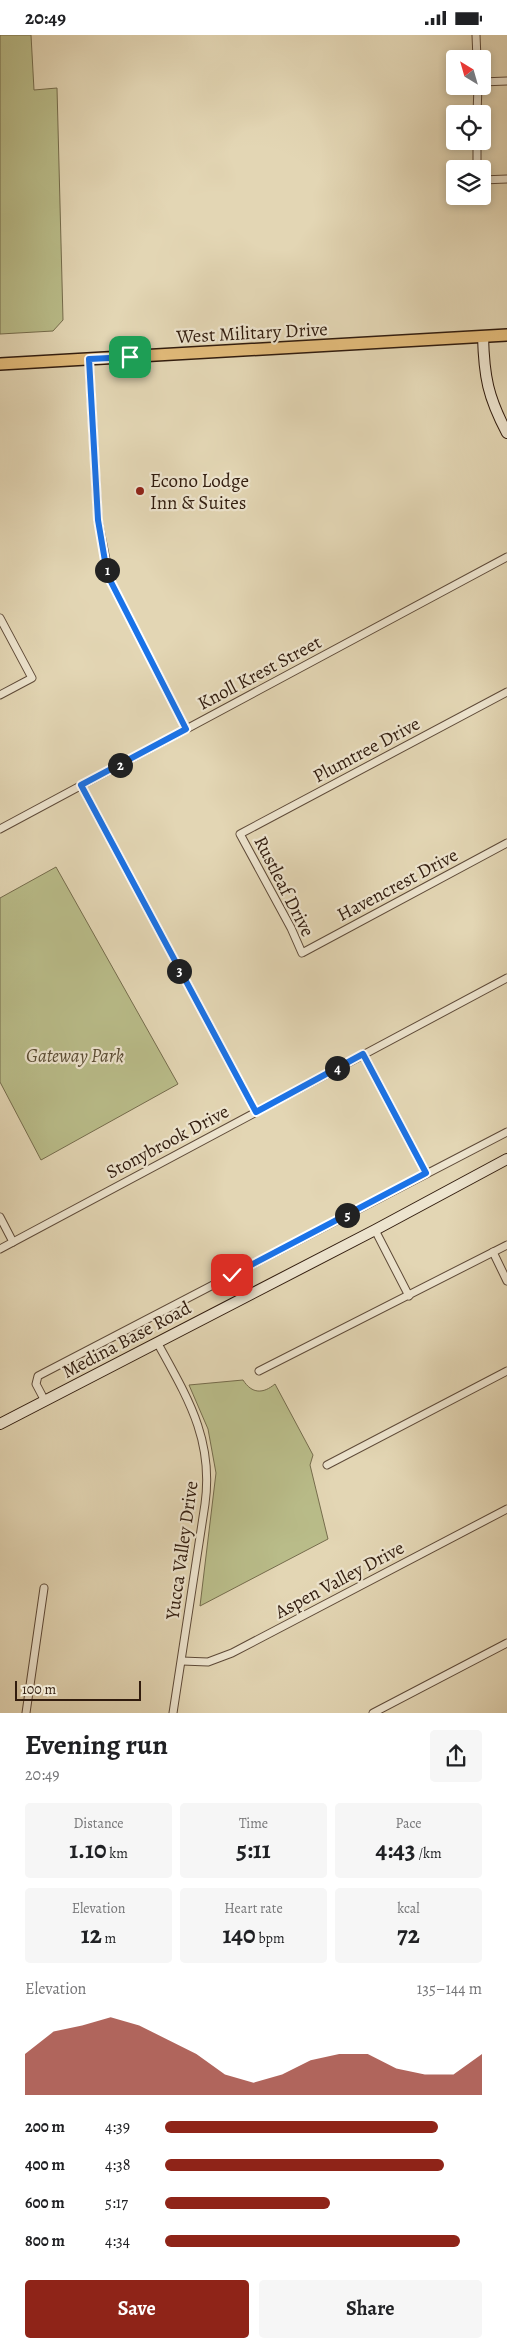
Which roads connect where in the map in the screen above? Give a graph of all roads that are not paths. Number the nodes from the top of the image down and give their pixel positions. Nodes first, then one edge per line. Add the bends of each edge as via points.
1 (476, 35) edge
2 (476, 50) edge
3 (507, 81) edge
4 (491, 82) edge
5 (507, 179) edge
6 (491, 180) edge
7 (507, 335) edge
8 (483, 336) junction
9 (89, 359) junction
10 (0, 364) edge
11 (507, 433) edge
12 (507, 557) edge
13 (0, 618) edge
14 (507, 692) edge
15 (0, 695) edge
16 (186, 729) junction
17 (81, 785) junction
18 (0, 829) edge
19 (240, 834) joint
20 (507, 843) edge
21 (302, 953) joint
22 (507, 978) edge
23 (363, 1054) junction
24 (256, 1112) junction
25 (507, 1132) edge
26 (507, 1159) edge
27 (426, 1173) junction
28 (0, 1217) edge
29 (375, 1230) junction
30 (13, 1242) junction
31 (507, 1245) edge
32 (0, 1249) edge
33 (493, 1252) junction
34 (507, 1281) edge
35 (409, 1296) junction
36 (157, 1342) junction
37 (259, 1371) dead end
38 (507, 1371) edge
39 (45, 1401) junction
40 (0, 1425) edge
41 (327, 1465) dead end
42 (507, 1509) edge
43 (44, 1588) dead end
44 (507, 1643) edge
45 (182, 1661) junction
46 (26, 1713) edge
47 (174, 1713) edge
48 (373, 1713) edge

1 - 2 street
3 - 4 street
5 - 6 street
7 - 8 main road, West Military Drive
8 - 9 main road, West Military Drive
8 - 11 street via 488,389
9 - 10 main road, West Military Drive
9 - 16 street via 98,520 105,561 110,580
12 - 16 street, Knoll Krest Street
13 - 15 street via 32,678
14 - 19 street, Plumtree Drive
16 - 17 street, Knoll Krest Street
17 - 18 street, Knoll Krest Street
17 - 24 street
19 - 21 street, Rustleaf Drive
20 - 21 street, Havencrest Drive
22 - 23 street, Stonybrook Drive
23 - 24 street, Stonybrook Drive
23 - 27 street
24 - 30 street, Stonybrook Drive
25 - 27 street
26 - 29 street, Medina Base Road
27 - 39 street via 38,1376 36,1384
28 - 30 street
29 - 35 street
29 - 36 street, Medina Base Road
30 - 32 street, Stonybrook Drive
31 - 33 street
33 - 34 street
33 - 35 street
35 - 37 street
36 - 39 street, Medina Base Road
36 - 45 street, Yucca Valley Drive via 197,1419 207,1464 207,1489
38 - 41 street
39 - 40 street, Medina Base Road
42 - 45 street, Aspen Valley Drive via 232,1653 208,1662
43 - 46 street
44 - 48 street
45 - 47 street, Yucca Valley Drive

